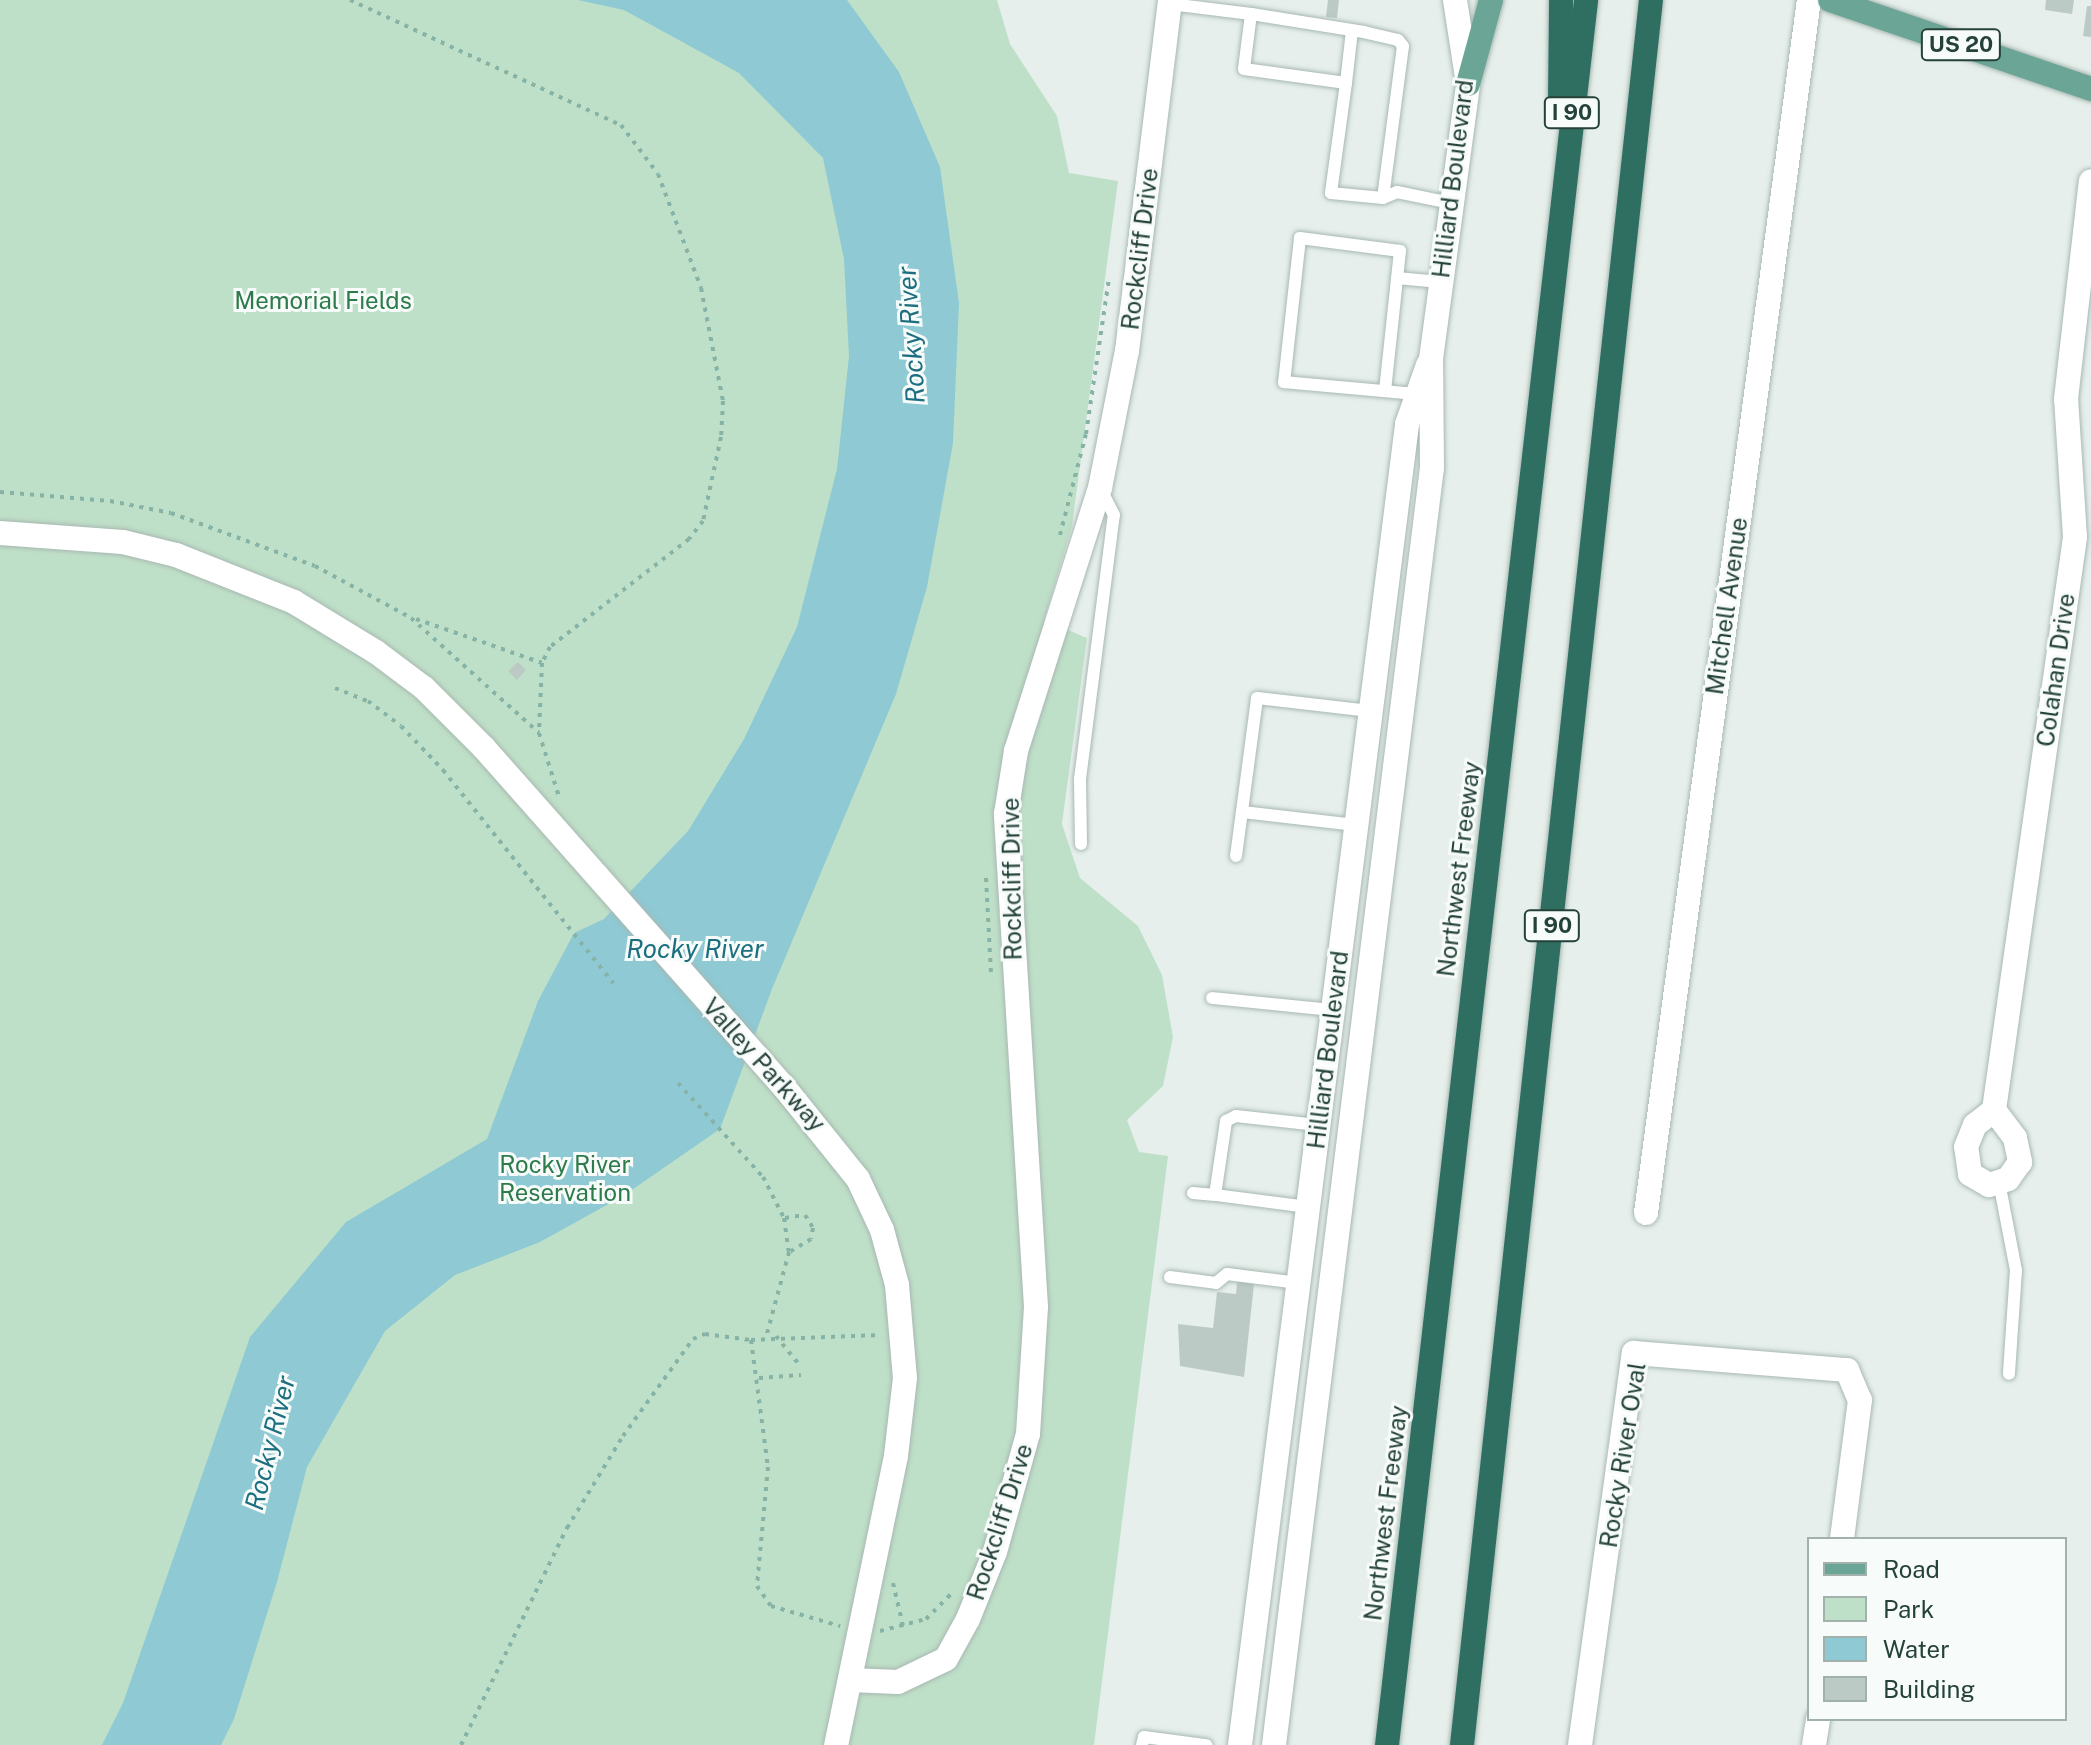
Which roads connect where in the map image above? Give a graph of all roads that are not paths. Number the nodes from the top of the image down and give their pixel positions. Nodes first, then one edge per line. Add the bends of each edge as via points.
1 (1455, 0) edge
2 (1491, 0) edge
3 (1561, 0) edge
4 (1586, 0) edge
5 (1651, 0) edge
6 (1660, 0) edge
7 (1809, 0) edge
8 (1830, 0) edge
9 (1170, 2) edge
10 (1881, 9) edge
11 (1251, 14) junction
12 (1352, 30) junction
13 (1346, 83) junction
14 (1468, 84) junction
15 (2091, 89) edge
16 (1641, 107) junction
17 (2091, 181) edge
18 (1383, 198) junction
19 (1450, 203) junction
20 (1559, 226) junction
21 (1397, 278) junction
22 (1440, 282) junction
23 (1431, 359) junction
24 (1385, 391) junction
25 (1415, 394) junction
26 (1100, 488) junction
27 (0, 533) edge
28 (1370, 711) junction
29 (1242, 812) junction
30 (1356, 825) junction
31 (1081, 844) dead end
32 (1236, 856) dead end
33 (1212, 998) dead end
34 (1333, 1010) junction
35 (1994, 1110) junction
36 (1318, 1125) junction
37 (1999, 1182) junction
38 (1193, 1193) dead end
39 (1215, 1195) junction
40 (1308, 1207) junction
41 (1646, 1213) dead end
42 (1170, 1277) dead end
43 (1298, 1283) junction
44 (2009, 1374) dead end
45 (1842, 1537) edge
46 (850, 1680) junction
47 (1818, 1721) edge
48 (836, 1745) edge
49 (1142, 1745) edge
50 (1206, 1745) edge
51 (1240, 1745) edge
52 (1274, 1745) edge
53 (1387, 1745) edge
54 (1462, 1745) edge
55 (1580, 1745) edge
56 (1814, 1745) edge

1 - 14 street, Hilliard Boulevard
2 - 14 main road
3 - 20 highway
4 - 20 highway, Northwest Freeway / I 90
5 - 16 highway, I 90
6 - 16 highway
7 - 41 street, Mitchell Avenue
8 - 10 main road, US 20
9 - 11 lane
9 - 26 street, Rockcliff Drive via 1127,351
10 - 15 main road, US 20
11 - 12 lane
11 - 13 lane via 1244,69
12 - 13 lane
12 - 18 lane via 1398,40 1403,46
13 - 18 lane via 1331,193
14 - 19 street, Hilliard Boulevard
16 - 54 highway, I 90
17 - 35 street, Colahan Drive via 2066,399 2075,537
18 - 19 lane via 1397,192
19 - 22 street, Hilliard Boulevard
20 - 53 highway, Northwest Freeway / I 90
21 - 22 lane
21 - 24 lane
21 - 24 lane via 1400,251 1300,238 1284,382
22 - 23 street, Hilliard Boulevard
23 - 25 street, Hilliard Boulevard
23 - 52 street, Hilliard Boulevard via 1432,468
24 - 25 lane
25 - 28 street, Hilliard Boulevard
26 - 31 lane via 1114,515 1080,779
26 - 46 street, Rockcliff Drive via 1016,751 1006,814 1036,1307 1028,1434 995,1552 946,1659 898,1682
27 - 46 street, Valley Parkway via 123,542 176,555 294,602 424,688 566,839 858,1179 882,1230 903,1330 902,1421
28 - 29 lane via 1257,698
28 - 30 street, Hilliard Boulevard
29 - 30 lane
29 - 32 lane
30 - 34 street, Hilliard Boulevard
33 - 34 lane
34 - 36 street, Hilliard Boulevard
35 - 37 street via 2015,1138 2020,1162 2008,1179
35 - 37 street via 1975,1125 1966,1147 1970,1174 1989,1185
36 - 39 lane via 1236,1116 1226,1121
36 - 40 street, Hilliard Boulevard
37 - 44 lane via 2016,1270
38 - 39 lane
39 - 40 lane
40 - 43 street, Hilliard Boulevard
42 - 43 lane via 1216,1283 1227,1274
43 - 51 street, Hilliard Boulevard
45 - 55 street, Rocky River Oval via 1860,1400 1847,1370 1634,1353
46 - 48 street, Valley Parkway
47 - 56 street
49 - 50 lane via 1144,1737

